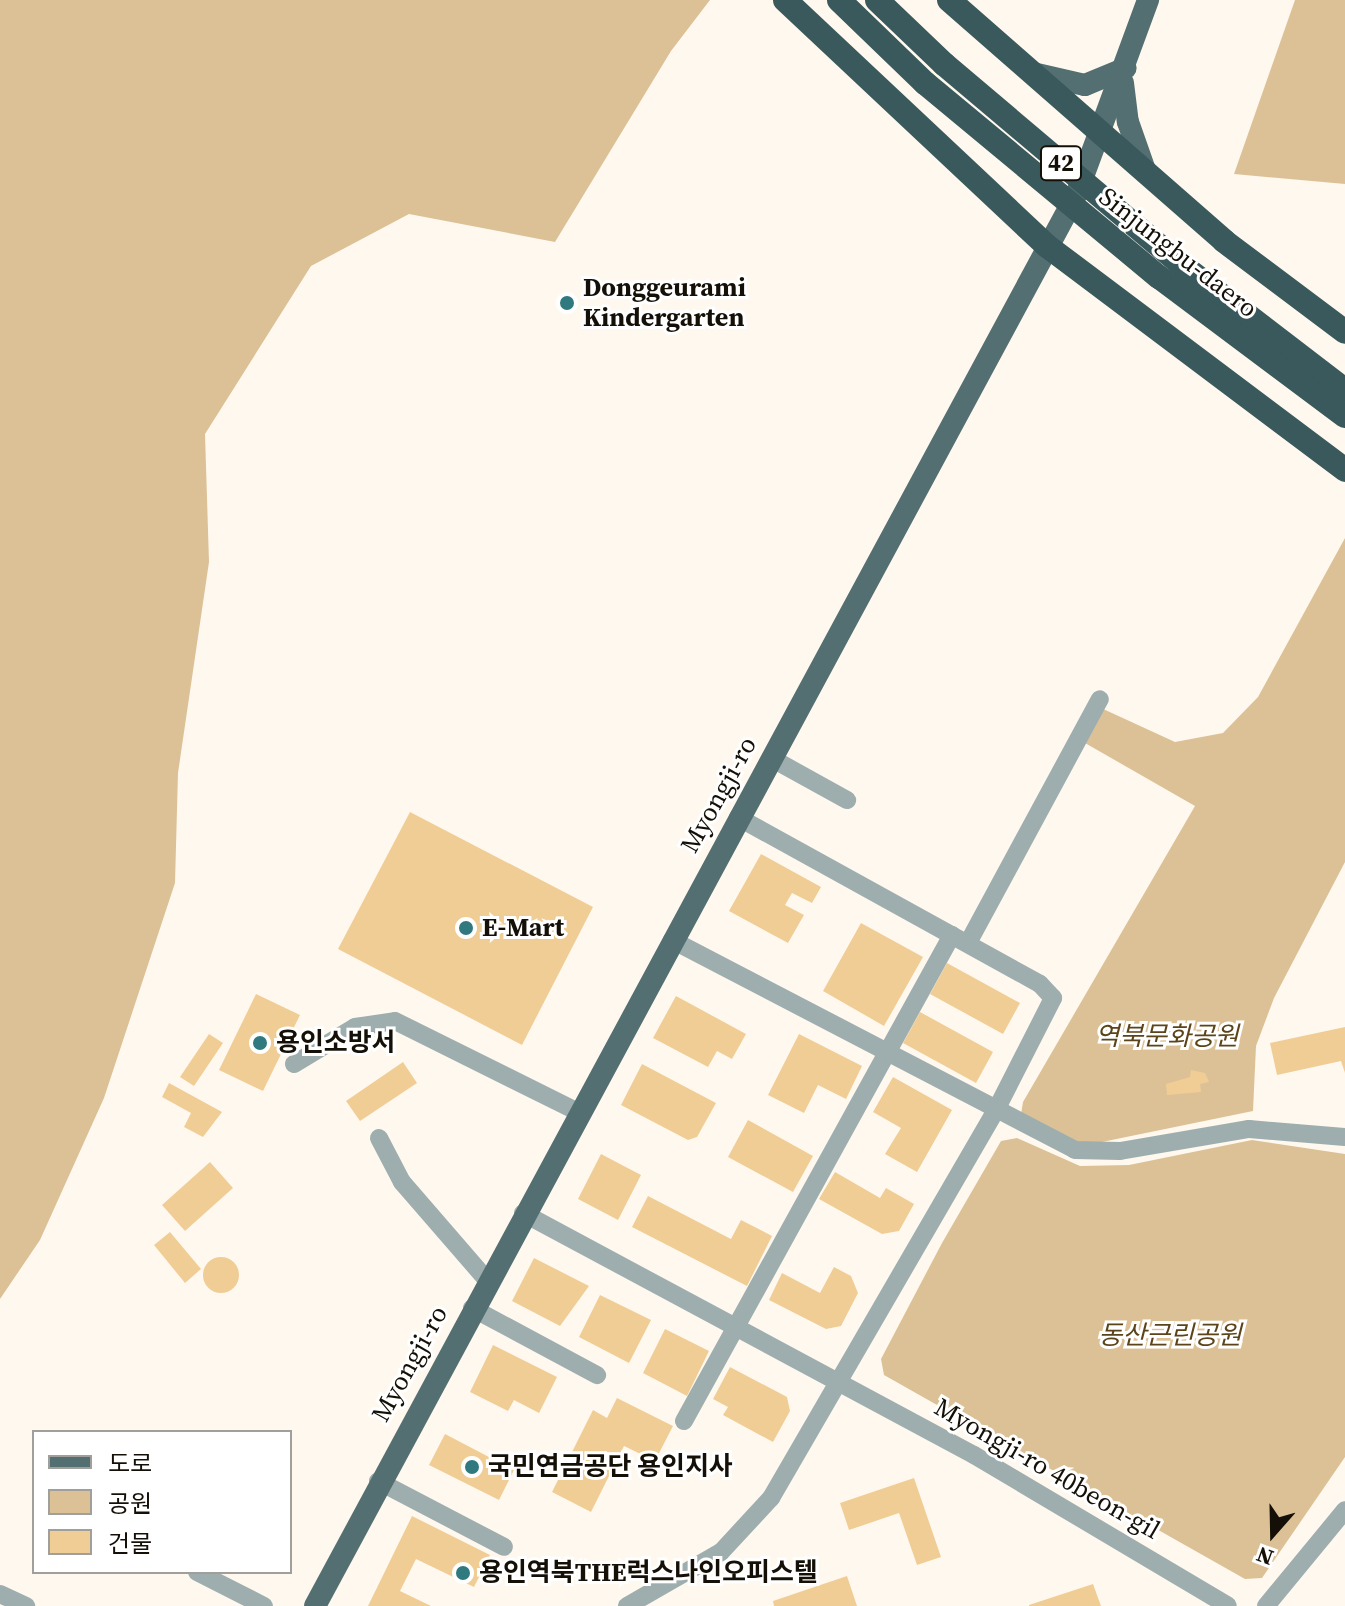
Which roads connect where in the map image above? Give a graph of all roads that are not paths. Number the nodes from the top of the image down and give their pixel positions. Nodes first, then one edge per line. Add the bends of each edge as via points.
1 (785, 0) edge
2 (839, 0) edge
3 (877, 0) edge
4 (949, 0) edge
5 (1148, 0) edge
6 (1030, 72) junction
7 (1125, 73) junction
8 (1099, 133) junction
9 (1147, 174) junction
10 (1047, 246) junction
11 (1169, 269) junction
12 (1345, 332) edge
13 (1345, 390) edge
14 (1345, 416) edge
15 (1345, 470) edge
16 (1100, 699) dead end
17 (771, 758) junction
18 (847, 800) dead end
19 (738, 817) junction
20 (960, 939) junction
21 (672, 940) junction
22 (887, 1050) junction
23 (294, 1064) dead end
24 (578, 1112) junction
25 (995, 1112) junction
26 (1345, 1137) edge
27 (379, 1138) dead end
28 (523, 1213) junction
29 (487, 1280) junction
30 (472, 1308) junction
31 (734, 1326) junction
32 (597, 1375) dead end
33 (837, 1381) junction
34 (684, 1421) dead end
35 (378, 1481) junction
36 (1345, 1510) edge
37 (504, 1547) dead end
38 (201, 1574) edge
39 (0, 1594) edge
40 (26, 1606) edge
41 (264, 1606) edge
42 (315, 1606) edge
43 (627, 1606) edge
44 (1228, 1606) edge
45 (1266, 1606) edge

1 - 10 highway
2 - 11 highway, Sinjungbu-daero / 42, bridge via 925,83
3 - 11 highway, Sinjungbu-daero / 42, bridge
4 - 6 highway
5 - 7 main road, Myongji-ro
6 - 7 main road via 1070,86
6 - 8 highway
7 - 8 main road, Myongji-ro
7 - 9 main road via 1128,122
8 - 9 highway
8 - 10 main road, Myongji-ro via 1077,193
9 - 12 highway
10 - 15 highway
10 - 17 main road, Myongji-ro
11 - 13 highway, Sinjungbu-daero / 42
11 - 14 highway, Sinjungbu-daero / 42
16 - 20 street
17 - 18 street
17 - 19 main road, Myongji-ro
19 - 20 street
19 - 21 main road, Myongji-ro
20 - 22 street
20 - 25 street via 1040,984 1053,998
21 - 22 street
21 - 24 main road, Myongji-ro
22 - 25 street
22 - 31 street
23 - 24 street via 355,1027 395,1021
24 - 28 main road, Myongji-ro
25 - 26 street via 1060,1144 1096,1153 1249,1129
25 - 33 street
27 - 29 street via 402,1182
28 - 29 main road, Myongji-ro
28 - 31 street, Myongji-ro 40beon-gil
29 - 30 main road, Myongji-ro
30 - 32 street
30 - 35 main road, Myongji-ro
31 - 33 street, Myongji-ro 40beon-gil
31 - 34 street
33 - 43 street via 761,1509 721,1552
33 - 44 street, Myongji-ro 40beon-gil
35 - 37 street
35 - 42 main road, Myongji-ro
36 - 45 street
38 - 41 street
39 - 40 street

